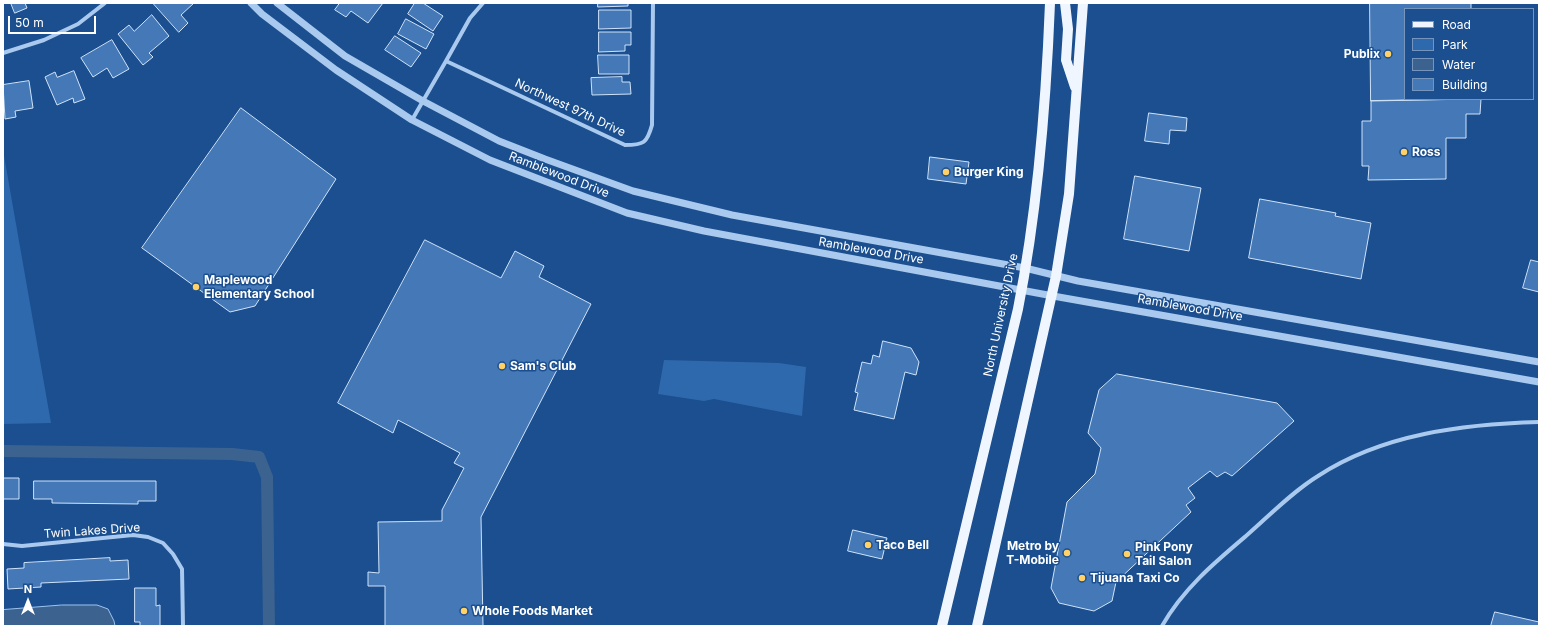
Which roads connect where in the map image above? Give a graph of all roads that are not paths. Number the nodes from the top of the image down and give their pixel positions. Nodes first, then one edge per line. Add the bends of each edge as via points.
1 (105, 3) edge
2 (251, 3) edge
3 (277, 3) edge
4 (483, 3) edge
5 (653, 3) edge
6 (1050, 3) edge
7 (1065, 3) edge
8 (1083, 3) edge
9 (3, 53) edge
10 (446, 61) junction
11 (1077, 92) junction
12 (423, 101) junction
13 (412, 120) junction
14 (1025, 268) junction
15 (1056, 276) junction
16 (1022, 290) junction
17 (1053, 296) junction
18 (1539, 362) edge
19 (1539, 382) edge
20 (1539, 422) edge
21 (3, 544) edge
22 (183, 626) edge
23 (943, 626) edge
24 (976, 626) edge
25 (1162, 626) edge

1 - 9 street via 78,24 44,40
2 - 13 street, Ramblewood Drive via 336,70
3 - 12 street, Ramblewood Drive via 345,56
4 - 10 street via 470,18
5 - 10 street, Northwest 97th Drive via 652,125 648,139 639,146 625,146
6 - 14 main road, North University Drive via 1046,94 1038,184
7 - 11 main road via 1068,29 1066,60
8 - 11 main road
10 - 12 street
11 - 15 main road via 1069,194
12 - 13 street
12 - 14 street, Ramblewood Drive via 499,141 633,191 732,215
13 - 16 street, Ramblewood Drive via 490,160 627,213 704,231
14 - 15 street, Ramblewood Drive
14 - 16 main road, North University Drive
15 - 17 main road
15 - 18 street, Ramblewood Drive
16 - 17 street, Ramblewood Drive
16 - 23 main road, North University Drive
17 - 19 street, Ramblewood Drive
17 - 24 main road
20 - 25 street via 1442,430 1384,445 1335,465 1301,489 1202,574 1172,608
21 - 22 street, Twin Lakes Drive via 22,546 134,535 163,543 182,569

